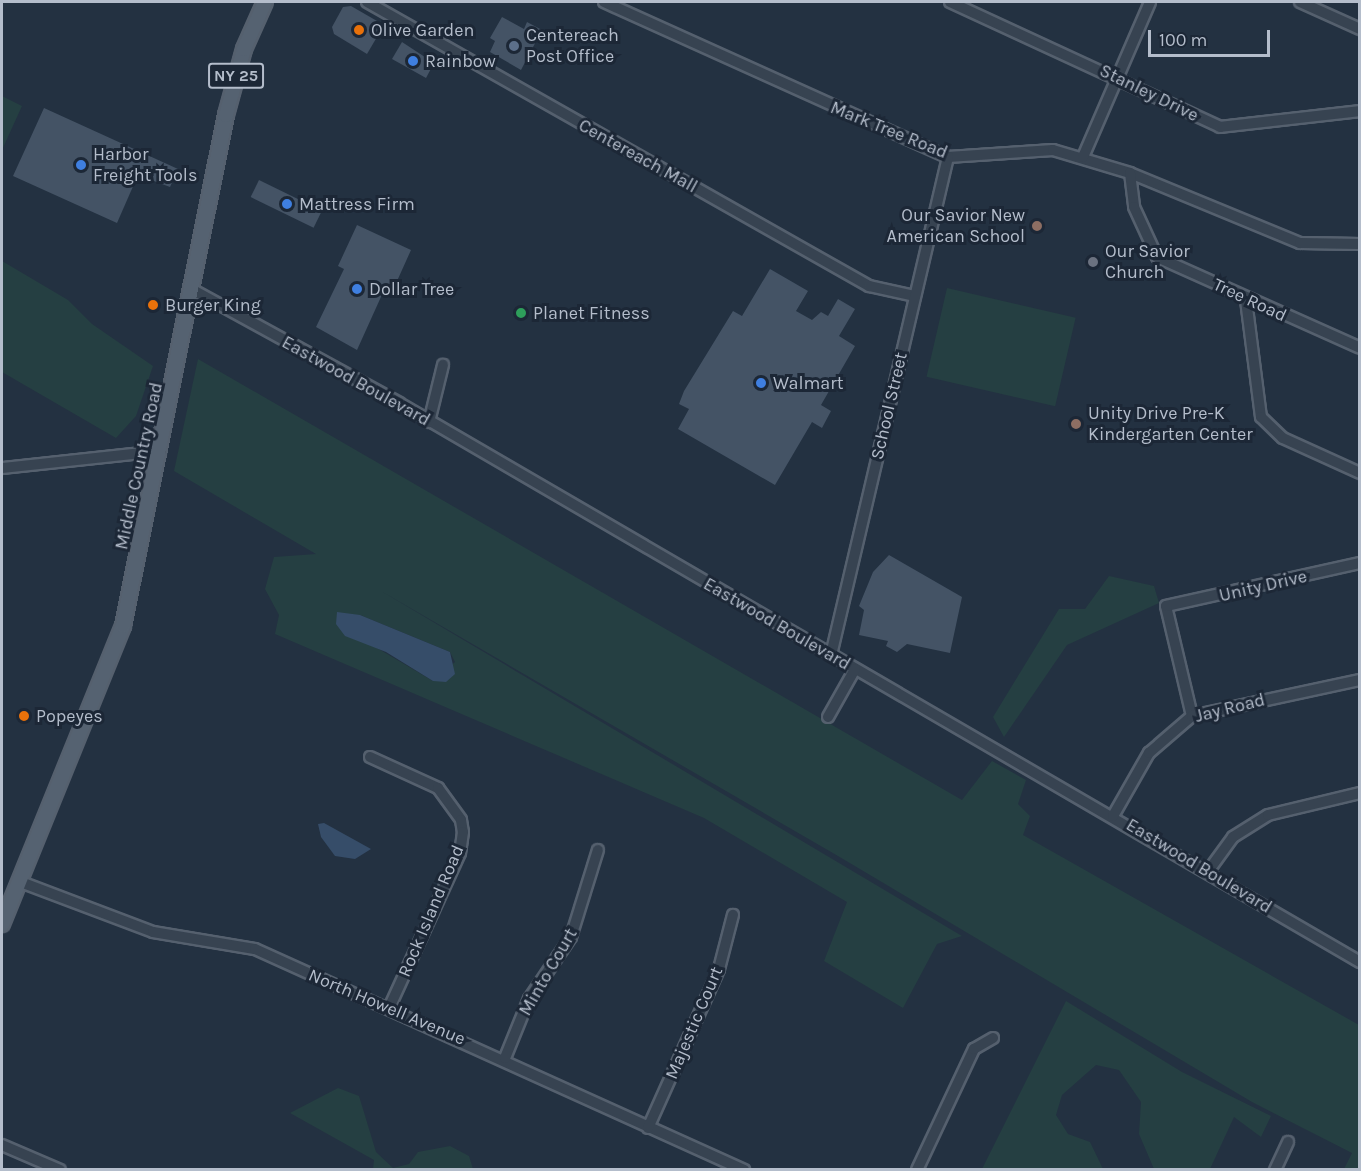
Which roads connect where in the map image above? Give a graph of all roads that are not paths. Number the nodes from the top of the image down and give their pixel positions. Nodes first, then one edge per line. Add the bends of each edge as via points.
1 (265, 2) edge
2 (367, 2) edge
3 (604, 2) edge
4 (950, 2) edge
5 (1150, 2) edge
6 (1300, 2) edge
7 (1359, 29) edge
8 (1116, 77) junction
9 (1359, 111) edge
10 (948, 157) junction
11 (1083, 157) junction
12 (1130, 173) junction
13 (1359, 244) edge
14 (193, 290) junction
15 (915, 296) junction
16 (1246, 300) junction
17 (1359, 348) edge
18 (443, 365) dead end
19 (429, 422) junction
20 (160, 450) junction
21 (2, 468) edge
22 (1359, 473) edge
23 (1359, 563) edge
24 (831, 655) junction
25 (855, 669) junction
26 (1359, 680) edge
27 (1192, 716) junction
28 (828, 717) dead end
29 (370, 757) dead end
30 (1359, 793) edge
31 (1113, 816) junction
32 (598, 850) dead end
33 (1209, 870) junction
34 (18, 881) junction
35 (734, 915) dead end
36 (2, 924) edge
37 (1359, 962) edge
38 (390, 1006) junction
39 (993, 1038) dead end
40 (505, 1058) junction
41 (648, 1128) junction
42 (1288, 1142) dead end
43 (2, 1145) edge
44 (60, 1170) edge
45 (744, 1170) edge
46 (917, 1170) edge
47 (1275, 1170) edge

1 - 14 main road, Middle Country Road / NY 25 via 244,49 226,115
2 - 15 street, Centereach Mall via 869,286
3 - 10 street, Mark Tree Road
4 - 8 street, Stanley Drive
5 - 8 street
6 - 7 street
8 - 9 street, Stanley Drive via 1220,127
8 - 11 street
10 - 11 street, Mark Tree Road via 1053,150
10 - 15 street, School Street
11 - 12 street, Mark Tree Road
12 - 13 street, Mark Tree Road via 1300,243
12 - 16 street, Tree Road via 1134,207 1157,257
14 - 19 street, Eastwood Boulevard
14 - 20 main road, Middle Country Road / NY 25
15 - 24 street, School Street
16 - 17 street, Tree Road
16 - 22 street via 1261,417 1283,438
18 - 19 street
19 - 24 street, Eastwood Boulevard
20 - 21 street
20 - 34 main road, Middle Country Road / NY 25 via 123,626
23 - 27 street, Unity Drive via 1166,606
24 - 25 street, Eastwood Boulevard
25 - 28 street
25 - 31 street, Eastwood Boulevard
26 - 27 street, Jay Road
27 - 31 street, Jay Road via 1149,753
29 - 38 street, Rock Island Road via 438,788 461,820 463,832 460,853
30 - 33 street via 1268,815 1233,837
31 - 33 street, Eastwood Boulevard
32 - 40 street, Minto Court via 571,938 529,999
33 - 37 street, Eastwood Boulevard
34 - 36 main road, Middle Country Road / NY 25
34 - 38 street, North Howell Avenue via 153,932 255,949
35 - 41 street, Majestic Court via 719,969
38 - 40 street, North Howell Avenue
39 - 46 street via 974,1049
40 - 41 street, North Howell Avenue
41 - 45 street, North Howell Avenue
42 - 47 street
43 - 44 street

